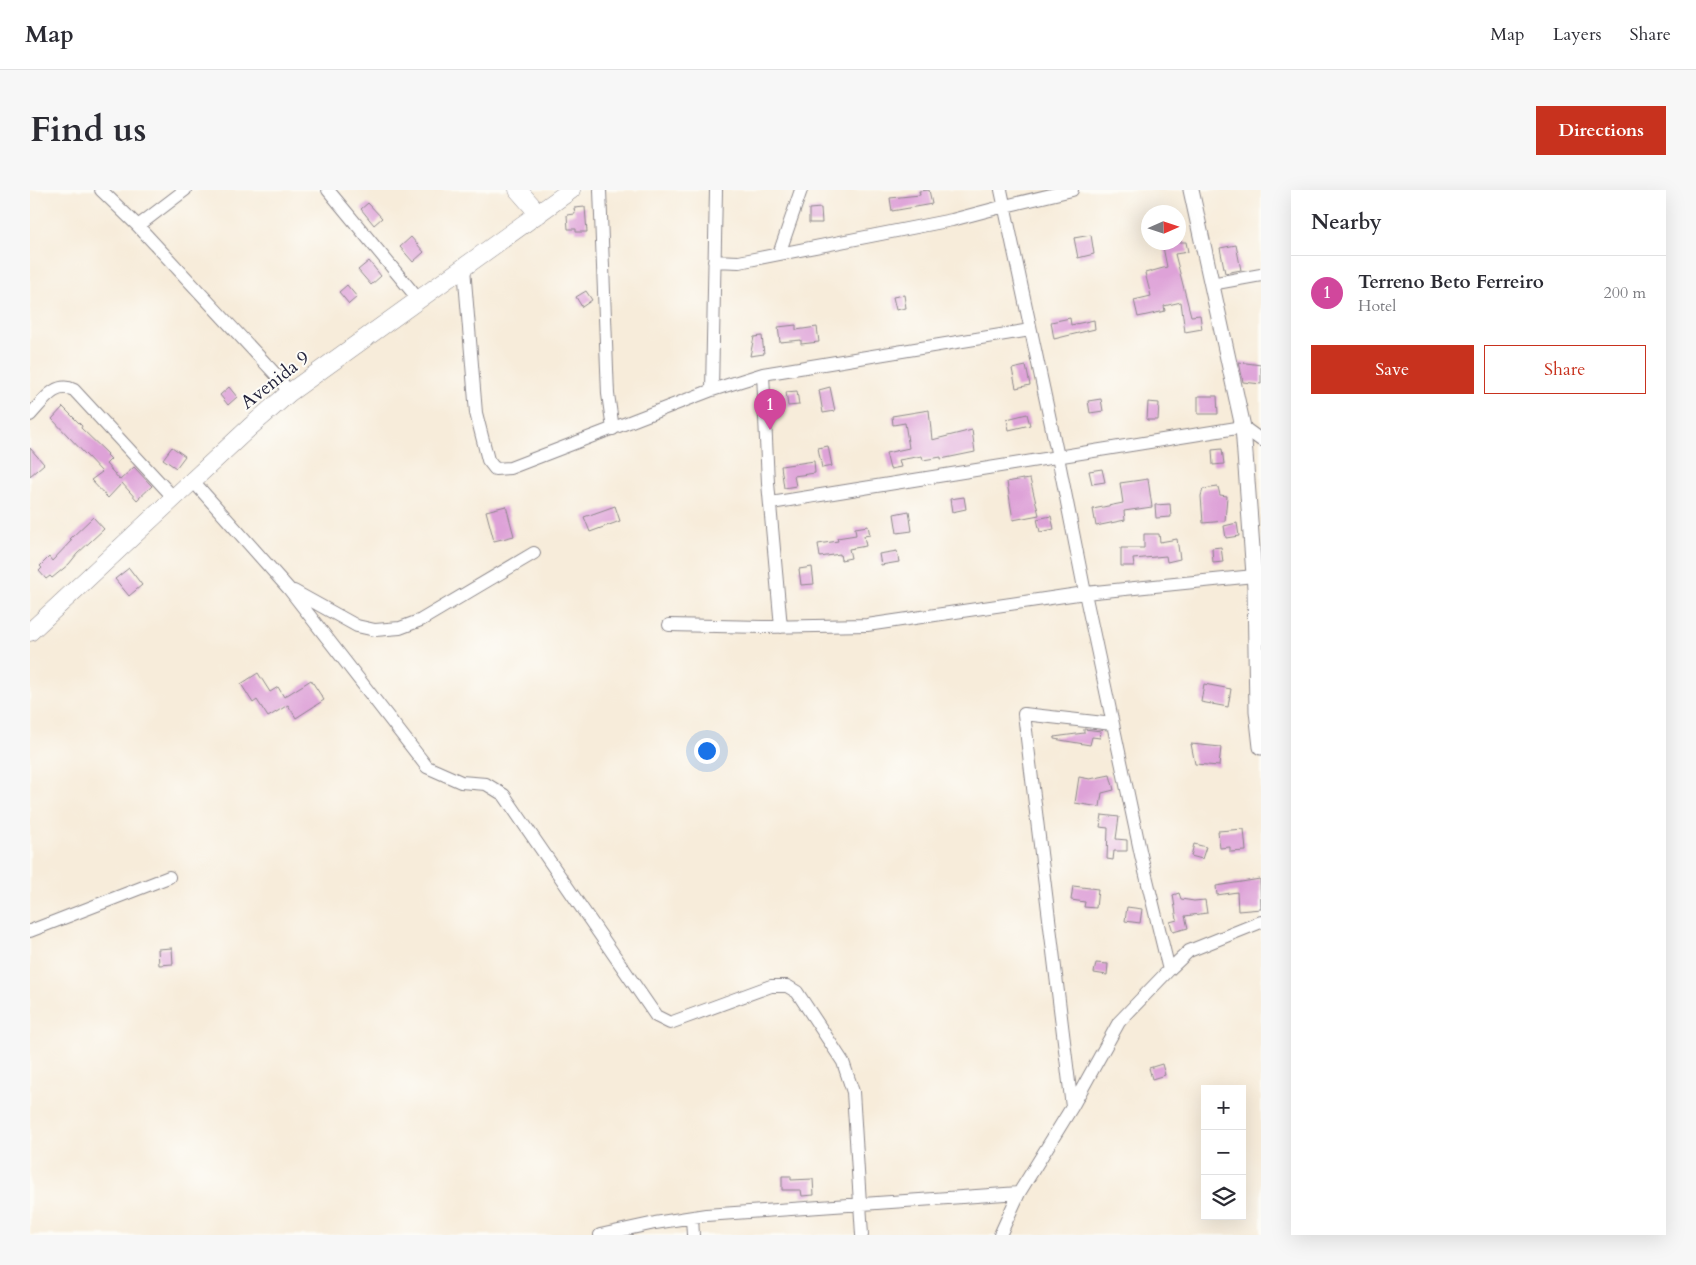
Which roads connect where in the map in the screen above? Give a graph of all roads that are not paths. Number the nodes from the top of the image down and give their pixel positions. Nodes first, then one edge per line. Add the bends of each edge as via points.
1 (101, 190) edge
2 (185, 190) edge
3 (328, 190) edge
4 (518, 190) edge
5 (571, 190) edge
6 (600, 190) edge
7 (716, 190) edge
8 (801, 190) edge
9 (1001, 190) edge
10 (1072, 190) edge
11 (1191, 190) edge
12 (1005, 206) junction
13 (539, 214) junction
14 (138, 226) junction
15 (778, 254) junction
16 (714, 261) junction
17 (464, 268) junction
18 (1261, 275) edge
19 (1210, 284) junction
20 (419, 300) junction
21 (1030, 330) junction
22 (763, 374) junction
23 (712, 390) junction
24 (288, 393) junction
25 (30, 415) edge
26 (1242, 427) junction
27 (614, 429) junction
28 (1261, 440) edge
29 (1058, 457) junction
30 (193, 481) junction
31 (174, 498) junction
32 (771, 503) junction
33 (534, 553) dead end
34 (1257, 582) edge
35 (289, 589) junction
36 (1085, 592) junction
37 (669, 625) dead end
38 (781, 627) junction
39 (30, 632) edge
40 (1259, 710) edge
41 (1113, 724) junction
42 (1261, 747) edge
43 (169, 877) dead end
44 (1261, 922) edge
45 (30, 931) edge
46 (1168, 970) junction
47 (1072, 1107) junction
48 (1019, 1193) junction
49 (860, 1204) junction
50 (692, 1218) junction
51 (600, 1235) edge
52 (693, 1235) edge
53 (862, 1235) edge
54 (1000, 1235) edge

1 - 14 street
2 - 14 street
3 - 20 street
4 - 13 main road
5 - 13 main road, Avenida 9
6 - 27 street via 608,394
7 - 16 street
8 - 15 street
9 - 12 street
10 - 12 street
11 - 19 street
12 - 15 street via 952,220
12 - 21 street
13 - 17 main road, Avenida 9
14 - 24 street via 279,378
15 - 16 street via 739,262
16 - 23 street
17 - 20 main road, Avenida 9
17 - 27 street via 476,413 488,460 495,468 510,468
18 - 19 street
19 - 26 street
20 - 24 main road, Avenida 9
21 - 22 street
21 - 29 street
22 - 23 street
22 - 32 street
23 - 27 street
24 - 30 main road, Avenida 9
25 - 31 street via 56,389 62,386 74,390
26 - 28 street
26 - 29 street
26 - 34 street
29 - 32 street
29 - 36 street
30 - 31 main road, Avenida 9
30 - 35 street
31 - 39 main road, Avenida 9
32 - 38 street
33 - 35 street via 421,620 400,628 375,630 357,626
34 - 36 street
34 - 40 street
35 - 49 street via 427,767 461,782 486,784 504,795 656,1016 670,1024 771,986 786,986 797,992 843,1062 853,1092
36 - 38 street via 867,625
36 - 41 street
37 - 38 street
40 - 42 street
41 - 46 street
41 - 47 street via 1024,714
43 - 45 street
44 - 46 street via 1189,951
46 - 47 street via 1119,1022
47 - 48 street
48 - 49 street
48 - 54 street
49 - 50 street
49 - 53 street
50 - 51 street
50 - 52 street

